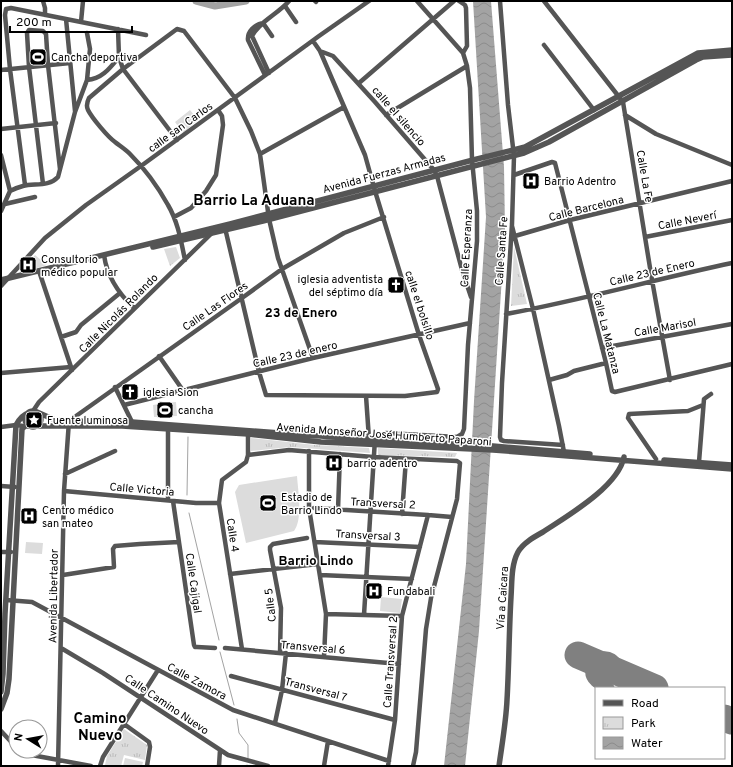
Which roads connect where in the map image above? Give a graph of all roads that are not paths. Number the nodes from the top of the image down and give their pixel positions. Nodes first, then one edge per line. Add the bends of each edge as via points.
1 (43, 1) edge
2 (83, 1) edge
3 (289, 1) edge
4 (369, 1) edge
5 (417, 1) edge
6 (454, 1) edge
7 (459, 1) edge
8 (500, 1) edge
9 (544, 1) edge
10 (285, 6) junction
11 (3, 14) edge
12 (45, 15) junction
13 (433, 18) junction
14 (66, 19) junction
15 (81, 22) junction
16 (296, 22) dead end
17 (263, 23) junction
18 (118, 29) junction
19 (87, 34) dead end
20 (146, 35) dead end
21 (272, 36) dead end
22 (313, 41) junction
23 (544, 45) dead end
24 (732, 50) edge
25 (320, 51) junction
26 (464, 53) junction
27 (732, 55) edge
28 (119, 57) junction
29 (70, 63) junction
30 (48, 65) junction
31 (467, 66) junction
32 (29, 67) junction
33 (10, 69) junction
34 (123, 69) junction
35 (1, 70) edge
36 (267, 74) junction
37 (87, 80) junction
38 (359, 83) junction
39 (235, 98) junction
40 (620, 99) junction
41 (344, 107) junction
42 (218, 110) junction
43 (594, 110) junction
44 (75, 112) junction
45 (386, 115) junction
46 (625, 115) junction
47 (56, 123) junction
48 (36, 125) junction
49 (17, 127) junction
50 (1, 129) edge
51 (178, 140) junction
52 (260, 154) junction
53 (512, 154) junction
54 (1, 155) edge
55 (473, 163) junction
56 (732, 165) edge
57 (141, 166) junction
58 (60, 169) junction
59 (435, 173) junction
60 (514, 175) junction
61 (732, 181) edge
62 (43, 184) junction
63 (25, 185) junction
64 (374, 189) junction
65 (10, 190) junction
66 (35, 197) dead end
67 (4, 204) junction
68 (640, 204) junction
69 (1, 211) edge
70 (174, 217) junction
71 (269, 217) junction
72 (384, 217) junction
73 (570, 220) junction
74 (732, 220) edge
75 (512, 224) junction
76 (216, 227) junction
77 (225, 228) junction
78 (213, 233) junction
79 (515, 236) junction
80 (645, 237) junction
81 (181, 238) junction
82 (104, 256) junction
83 (185, 260) junction
84 (732, 263) edge
85 (282, 268) junction
86 (39, 272) junction
87 (10, 278) junction
88 (652, 280) junction
89 (2, 283) edge
90 (120, 293) junction
91 (589, 297) junction
92 (242, 298) junction
93 (472, 298) junction
94 (134, 308) junction
95 (533, 309) junction
96 (506, 314) junction
97 (470, 322) junction
98 (732, 324) edge
99 (419, 335) junction
100 (663, 336) junction
101 (61, 337) junction
102 (602, 348) junction
103 (159, 356) junction
104 (313, 358) junction
105 (606, 363) junction
106 (732, 364) edge
107 (72, 369) junction
108 (259, 372) junction
109 (1, 373) edge
110 (549, 380) junction
111 (670, 380) junction
112 (115, 387) junction
113 (182, 389) junction
114 (711, 394) dead end
115 (366, 396) junction
116 (124, 405) junction
117 (703, 405) junction
118 (33, 412) junction
119 (132, 422) junction
120 (68, 423) junction
121 (16, 425) junction
122 (1, 426) edge
123 (23, 426) junction
124 (34, 426) junction
125 (168, 429) junction
126 (248, 434) junction
127 (373, 441) junction
128 (563, 445) junction
129 (493, 448) junction
130 (115, 451) dead end
131 (309, 451) junction
132 (564, 452) junction
133 (340, 454) junction
134 (248, 455) junction
135 (373, 457) junction
136 (406, 459) junction
137 (623, 459) junction
138 (656, 459) junction
139 (699, 462) junction
140 (732, 464) edge
141 (732, 469) edge
142 (65, 474) junction
143 (1, 486) edge
144 (15, 488) junction
145 (64, 492) junction
146 (168, 500) junction
147 (173, 501) junction
148 (219, 503) junction
149 (314, 508) dead end
150 (338, 510) junction
151 (370, 511) junction
152 (402, 514) junction
153 (428, 515) junction
154 (452, 517) junction
155 (307, 538) dead end
156 (179, 542) junction
157 (315, 542) junction
158 (368, 544) junction
159 (420, 547) junction
160 (1, 552) edge
161 (12, 552) junction
162 (318, 564) junction
163 (274, 570) junction
164 (230, 574) junction
165 (63, 575) junction
166 (320, 575) junction
167 (366, 577) junction
168 (412, 579) junction
169 (9, 600) junction
170 (326, 614) junction
171 (364, 615) junction
172 (402, 616) junction
173 (62, 618) junction
174 (61, 648) junction
175 (215, 648) dead end
176 (225, 648) dead end
177 (242, 649) junction
178 (280, 653) junction
179 (286, 653) junction
180 (324, 657) junction
181 (2, 663) edge
182 (399, 664) junction
183 (158, 670) junction
184 (231, 676) dead end
185 (282, 690) junction
186 (1, 692) edge
187 (141, 698) junction
188 (1, 709) edge
189 (395, 720) junction
190 (275, 723) junction
191 (124, 724) junction
192 (1, 731) edge
193 (8, 738) edge
194 (328, 741) junction
195 (220, 750) junction
196 (48, 758) edge
197 (58, 760) junction
198 (388, 763) edge
199 (58, 766) edge
200 (91, 766) edge
201 (100, 766) edge
202 (147, 766) edge
203 (219, 766) edge
204 (268, 766) edge
205 (324, 766) edge
206 (413, 766) edge
207 (499, 766) edge

1 - 12 street
2 - 15 street
3 - 10 street
4 - 22 street, calle san Carlos
5 - 13 street
6 - 13 street
7 - 26 street via 466,8 467,46
8 - 53 street, Calle Santa Fe
9 - 40 street, Calle La Fe
10 - 16 street
10 - 17 street
11 - 12 street via 6,9 11,8
11 - 33 street
12 - 14 street
13 - 26 street
13 - 38 street
14 - 15 street
14 - 29 street
15 - 18 street
17 - 21 street
17 - 36 street via 250,31 248,40
18 - 20 street
18 - 28 street
19 - 37 street via 90,50
22 - 25 street, calle el bolsillo
22 - 36 street, calle san Carlos
23 - 43 street
24 - 40 street, Avenida Fuerzas Armadas via 698,53
25 - 38 street, calle el silencio via 334,56
25 - 41 street, calle el bolsillo
26 - 31 street
27 - 40 street, Avenida Fuerzas Armadas via 696,60
28 - 34 street
28 - 37 street via 100,77
29 - 30 street
29 - 44 street
30 - 32 street
30 - 32 street via 45,31 29,30
30 - 47 street
31 - 45 street
31 - 55 street, Calle Esperanza
32 - 33 street
32 - 48 street
33 - 35 street
33 - 49 street
34 - 39 street via 175,30 180,29
34 - 51 street
34 - 57 street via 89,98 87,108 114,142
36 - 39 street, calle san Carlos
37 - 44 street
38 - 45 street, calle el silencio
39 - 42 street, calle san Carlos
39 - 52 street
40 - 43 street, Avenida Fuerzas Armadas
40 - 46 street, Calle La Fe
40 - 53 street, Avenida Fuerzas Armadas via 549,142 533,150
41 - 52 street
41 - 64 street, calle el bolsillo via 365,156
42 - 51 street, calle san Carlos
42 - 70 street via 223,125 216,175 191,208
43 - 53 street, Avenida Fuerzas Armadas
44 - 58 street
45 - 59 street, calle el silencio
46 - 56 street via 656,134
46 - 68 street, Calle La Fe
47 - 48 street
47 - 58 street
48 - 49 street
48 - 62 street
49 - 50 street
49 - 63 street
51 - 57 street, calle san Carlos
52 - 71 street
53 - 55 street, Avenida Fuerzas Armadas
53 - 60 street, Calle Santa Fe
54 - 65 street
55 - 59 street, Avenida Fuerzas Armadas
55 - 93 street, Calle Esperanza via 478,211
57 - 70 street via 168,204
57 - 87 street, calle san Carlos via 45,238
58 - 62 street via 56,179
59 - 64 street, Avenida Fuerzas Armadas
59 - 93 street, calle el silencio
60 - 73 street, Calle La Matanza via 555,163
60 - 75 street, Calle Santa Fe
61 - 68 street, Calle Barcelona
62 - 63 street
63 - 65 street
64 - 71 street, Avenida Fuerzas Armadas
64 - 72 street, calle el bolsillo
65 - 67 street
66 - 67 street
67 - 69 street
68 - 73 street, Calle Barcelona
68 - 80 street, Calle La Fe
70 - 81 street
71 - 77 street, Avenida Fuerzas Armadas
71 - 85 street
72 - 85 street, Calle Las Flores via 344,232
72 - 99 street, calle el bolsillo
73 - 79 street, Calle Barcelona
73 - 91 street, Calle La Matanza
74 - 80 street, Calle Neverí
75 - 79 street
75 - 96 street, Calle Santa Fe
76 - 77 street, Avenida Fuerzas Armadas
76 - 78 street, Calle Nicolás Rolando
76 - 81 street, Avenida Fuerzas Armadas
77 - 78 street, Avenida Fuerzas Armadas
77 - 92 street
78 - 81 street, Avenida Fuerzas Armadas
78 - 83 street, Calle Nicolás Rolando
79 - 95 street
80 - 88 street, Calle La Fe
81 - 82 street, Avenida Fuerzas Armadas
81 - 83 street
82 - 86 street, Avenida Fuerzas Armadas
82 - 90 street
83 - 94 street, Calle Nicolás Rolando
84 - 88 street, Calle 23 de Enero
85 - 92 street, Calle Las Flores
85 - 104 street
86 - 87 street, Avenida Fuerzas Armadas
86 - 89 street, Avenida Fuerzas Armadas
86 - 101 street
87 - 89 street, Avenida Fuerzas Armadas
88 - 91 street, Calle 23 de Enero
88 - 100 street, Calle La Fe
90 - 94 street
90 - 101 street via 80,325 76,332
91 - 95 street, Calle 23 de Enero
91 - 102 street, Calle La Matanza
92 - 103 street, Calle Las Flores
92 - 108 street
93 - 97 street, Calle Esperanza
94 - 107 street, Calle Nicolás Rolando
95 - 96 street, Calle 23 de Enero
95 - 110 street
96 - 128 street, Calle Santa Fe via 501,440
97 - 99 street, Calle 23 de enero
97 - 127 street, Calle Esperanza via 462,434 457,437 386,433
98 - 100 street, Calle Marisol
99 - 104 street, Calle 23 de enero
99 - 115 street, calle el bolsillo via 438,392 406,396
100 - 102 street, Calle Marisol
100 - 111 street, Calle La Fe
101 - 107 street
102 - 105 street, Calle La Matanza
103 - 112 street, Calle Las Flores
103 - 113 street
104 - 108 street, Calle 23 de enero
105 - 110 street
105 - 111 street, Calle La Matanza via 613,392
106 - 111 street, Calle La Matanza
107 - 109 street
107 - 118 street, Calle Nicolás Rolando via 39,402
108 - 113 street, Calle 23 de enero
108 - 115 street, calle el bolsillo via 266,395
110 - 128 street
112 - 116 street
112 - 120 street, Calle Las Flores
113 - 116 street, Calle 23 de enero
114 - 117 street via 704,399
115 - 127 street
116 - 119 street
117 - 138 street via 688,411 629,414 628,418
117 - 139 street
118 - 120 street, Avenida Monseñor José Humberto Paparoni
118 - 121 street via 24,415
118 - 124 street via 40,416 41,421
118 - 124 street via 27,415 26,420
119 - 120 street, Avenida Monseñor José Humberto Paparoni
119 - 127 street, Avenida Monseñor José Humberto Paparoni
120 - 124 street, Avenida Monseñor José Humberto Paparoni
120 - 125 street, Avenida Monseñor José Humberto Paparoni
120 - 142 street, Avenida Libertador
121 - 122 street
121 - 123 street
121 - 144 street
123 - 124 street, Avenida Monseñor José Humberto Paparoni
123 - 144 street
125 - 126 street, Avenida Monseñor José Humberto Paparoni
125 - 146 street
126 - 127 street, Avenida Monseñor José Humberto Paparoni via 321,442
126 - 134 street
127 - 129 street, Avenida Monseñor José Humberto Paparoni
127 - 135 street
128 - 132 street
129 - 132 street, Avenida Monseñor José Humberto Paparoni
129 - 137 street, Avenida Monseñor José Humberto Paparoni
130 - 142 street
131 - 133 street
131 - 134 street via 289,450
131 - 157 street via 309,508
132 - 137 street, Avenida Monseñor José Humberto Paparoni
133 - 135 street
133 - 150 street
134 - 148 street, Calle 4 via 246,462 222,480
135 - 136 street
135 - 151 street
136 - 152 street
136 - 154 street via 460,463 457,499
137 - 138 street, Avenida Monseñor José Humberto Paparoni
137 - 141 street, Avenida Monseñor José Humberto Paparoni
137 - 207 street, Vía a Caicara via 606,486 594,497 527,542 518,551 512,575 507,702
138 - 139 street, Avenida Monseñor José Humberto Paparoni
139 - 140 street, Avenida Monseñor José Humberto Paparoni
142 - 145 street, Avenida Libertador
143 - 144 street
144 - 161 street
145 - 146 street, Calle Victoria
145 - 165 street, Avenida Libertador
146 - 147 street, Calle Victoria
147 - 148 street, Calle Victoria
147 - 156 street, Calle Cajigal
148 - 164 street, Calle 4
149 - 150 street, Transversal 2
150 - 151 street, Transversal 2
151 - 152 street, Transversal 2
151 - 158 street
152 - 153 street, Transversal 2
153 - 154 street, Transversal 2
153 - 159 street, Calle Transversal 2
154 - 206 street via 431,598 426,629
155 - 163 street, Calle 5 via 273,544 270,550
156 - 165 street via 115,546 114,567
156 - 175 street, Calle Cajigal via 194,645 197,648
157 - 158 street, Transversal 3
157 - 162 street
158 - 159 street, Transversal 3
158 - 167 street
159 - 168 street, Calle Transversal 2
160 - 161 street
161 - 169 street
162 - 163 street
162 - 166 street
163 - 164 street
163 - 178 street, Calle 5 via 281,608
164 - 177 street, Calle 4
165 - 173 street, Avenida Libertador
166 - 167 street
166 - 170 street
167 - 168 street
167 - 171 street
168 - 172 street, Calle Transversal 2
169 - 173 street, Calle Zamora via 32,602
169 - 181 street
169 - 188 street via 9,679
170 - 171 street
170 - 180 street
171 - 172 street
172 - 182 street, Calle Transversal 2
173 - 174 street, Avenida Libertador
173 - 183 street, Calle Zamora
174 - 187 street, Calle Camino Nuevo
174 - 197 street, Avenida Libertador
176 - 177 street, Transversal 6
177 - 178 street, Transversal 6
178 - 179 street, Transversal 6
179 - 180 street, Transversal 6
179 - 185 street
180 - 182 street, Transversal 6
181 - 186 street
182 - 189 street, Calle Transversal 2
183 - 187 street
183 - 190 street, Calle Zamora via 233,710
184 - 185 street, Transversal 7
185 - 189 street, Transversal 7
185 - 190 street
187 - 191 street
187 - 195 street, Calle Camino Nuevo
189 - 198 street, Calle Transversal 2
190 - 194 street, Calle Zamora
191 - 201 street
191 - 202 street via 148,742 150,747
192 - 193 street
194 - 198 street, Calle Zamora
194 - 205 street
195 - 203 street
195 - 204 street, Calle Camino Nuevo via 228,755
196 - 197 street
197 - 199 street, Avenida Libertador
197 - 200 street

